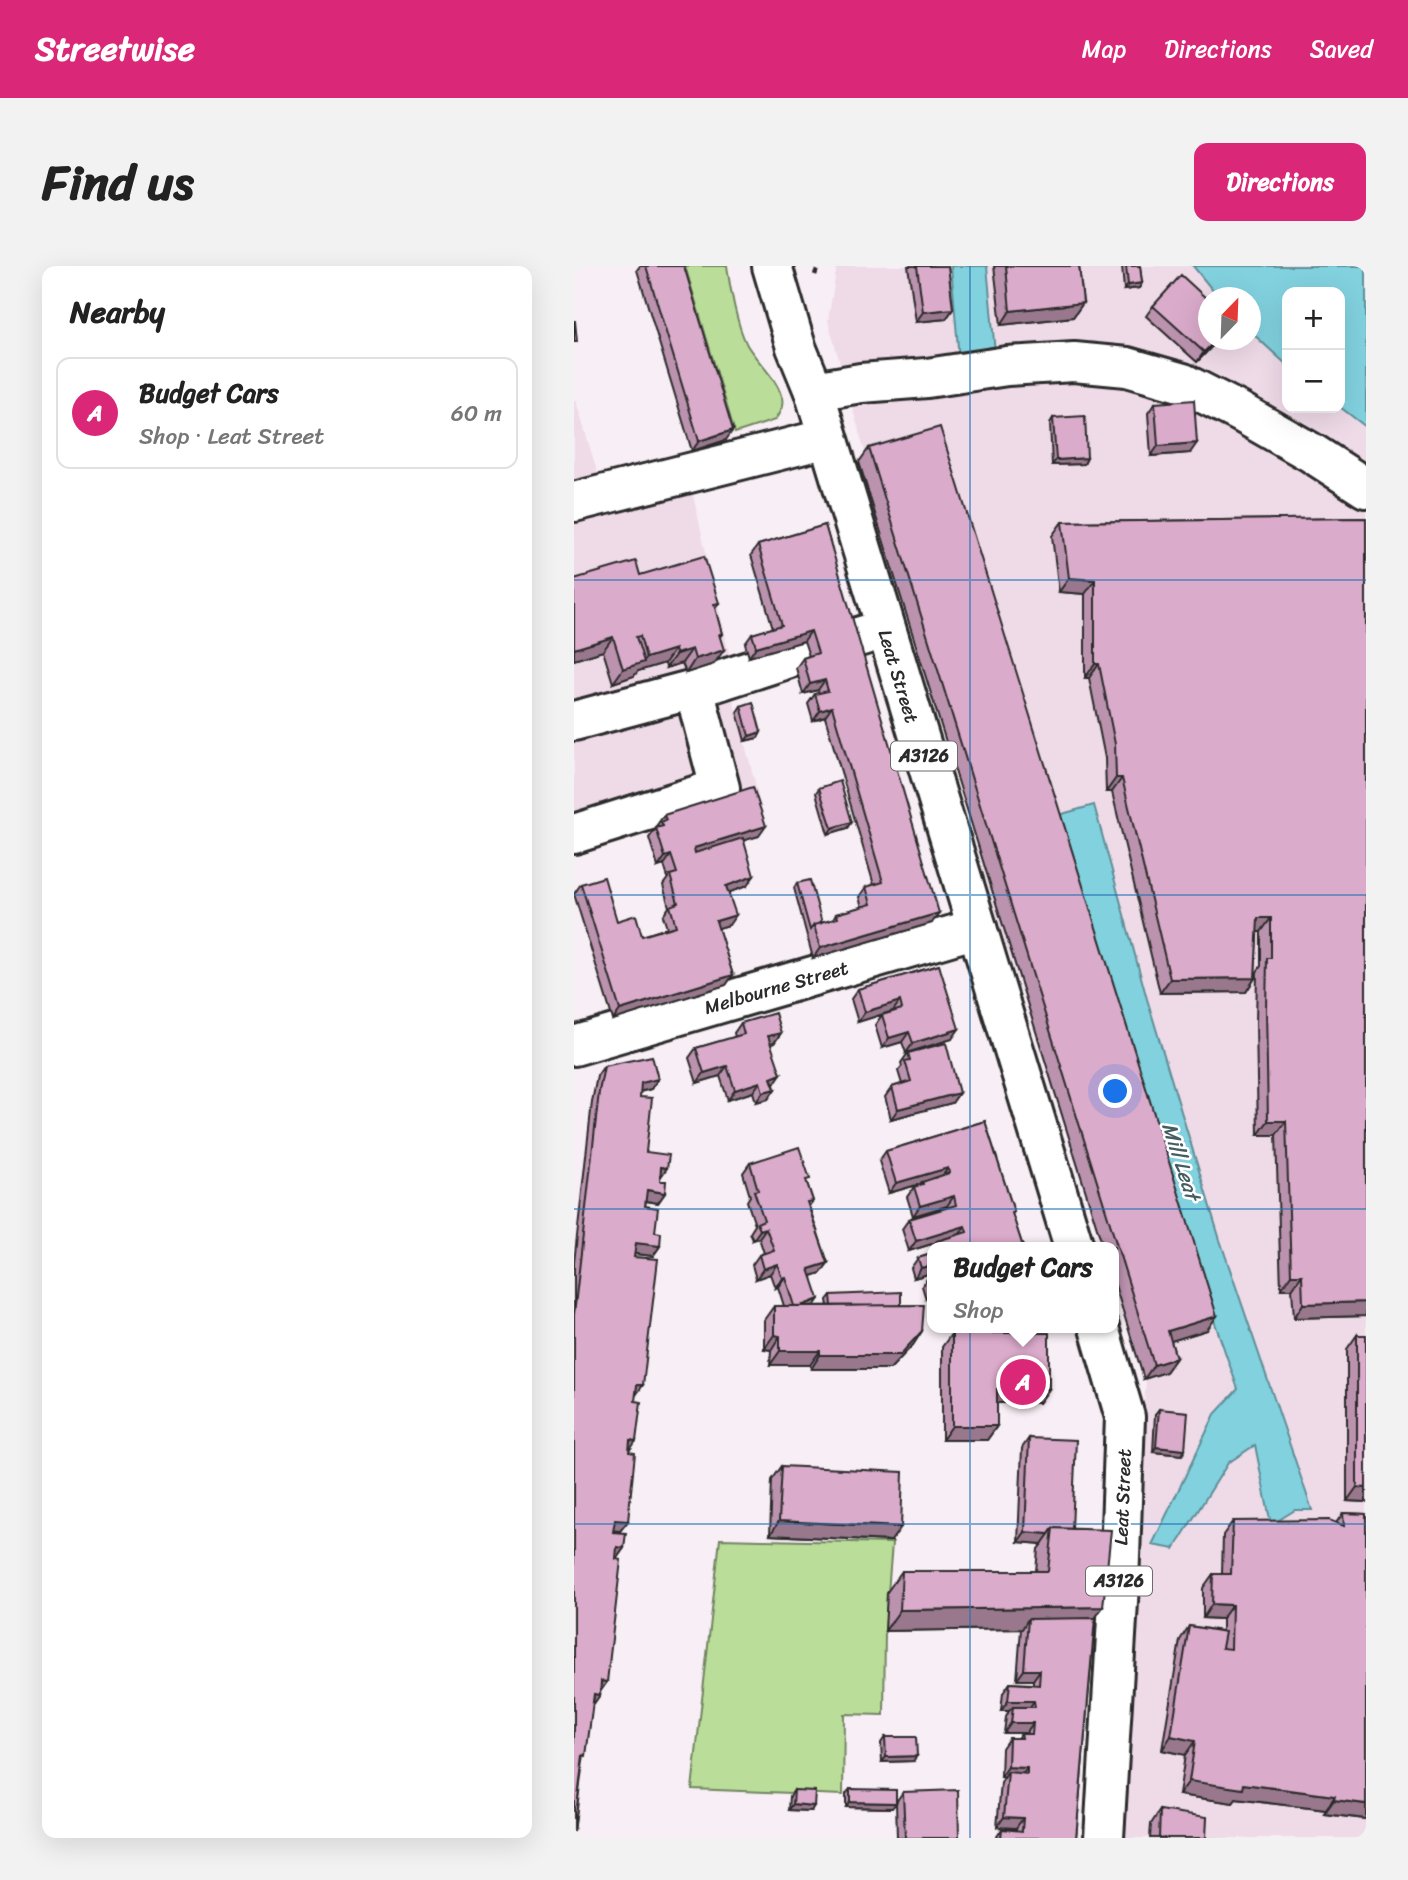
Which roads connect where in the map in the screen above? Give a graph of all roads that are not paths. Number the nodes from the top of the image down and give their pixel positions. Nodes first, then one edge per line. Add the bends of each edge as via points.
1 (772, 266) edge
2 (814, 391) junction
3 (828, 438) junction
4 (1366, 488) edge
5 (574, 502) edge
6 (885, 629) junction
7 (848, 639) edge
8 (808, 652) dead end
9 (694, 689) junction
10 (574, 721) edge
11 (574, 834) edge
12 (977, 928) junction
13 (574, 1046) edge
14 (1072, 1242) edge
15 (1100, 1333) edge
16 (1104, 1838) edge

1 - 2 main road, Leat Street / A3126
2 - 3 main road, Leat Street / A3126
2 - 4 main road via 1007,366 1074,362 1127,367 1183,383 1217,400
3 - 5 main road
3 - 6 main road, Leat Street / A3126
6 - 7 main road
6 - 12 main road, Leat Street / A3126
8 - 9 main road
9 - 10 main road
9 - 11 main road via 720,788
12 - 13 main road, Melbourne Street
12 - 14 main road, Leat Street / A3126
15 - 16 main road, Leat Street / A3126 via 1125,1417

